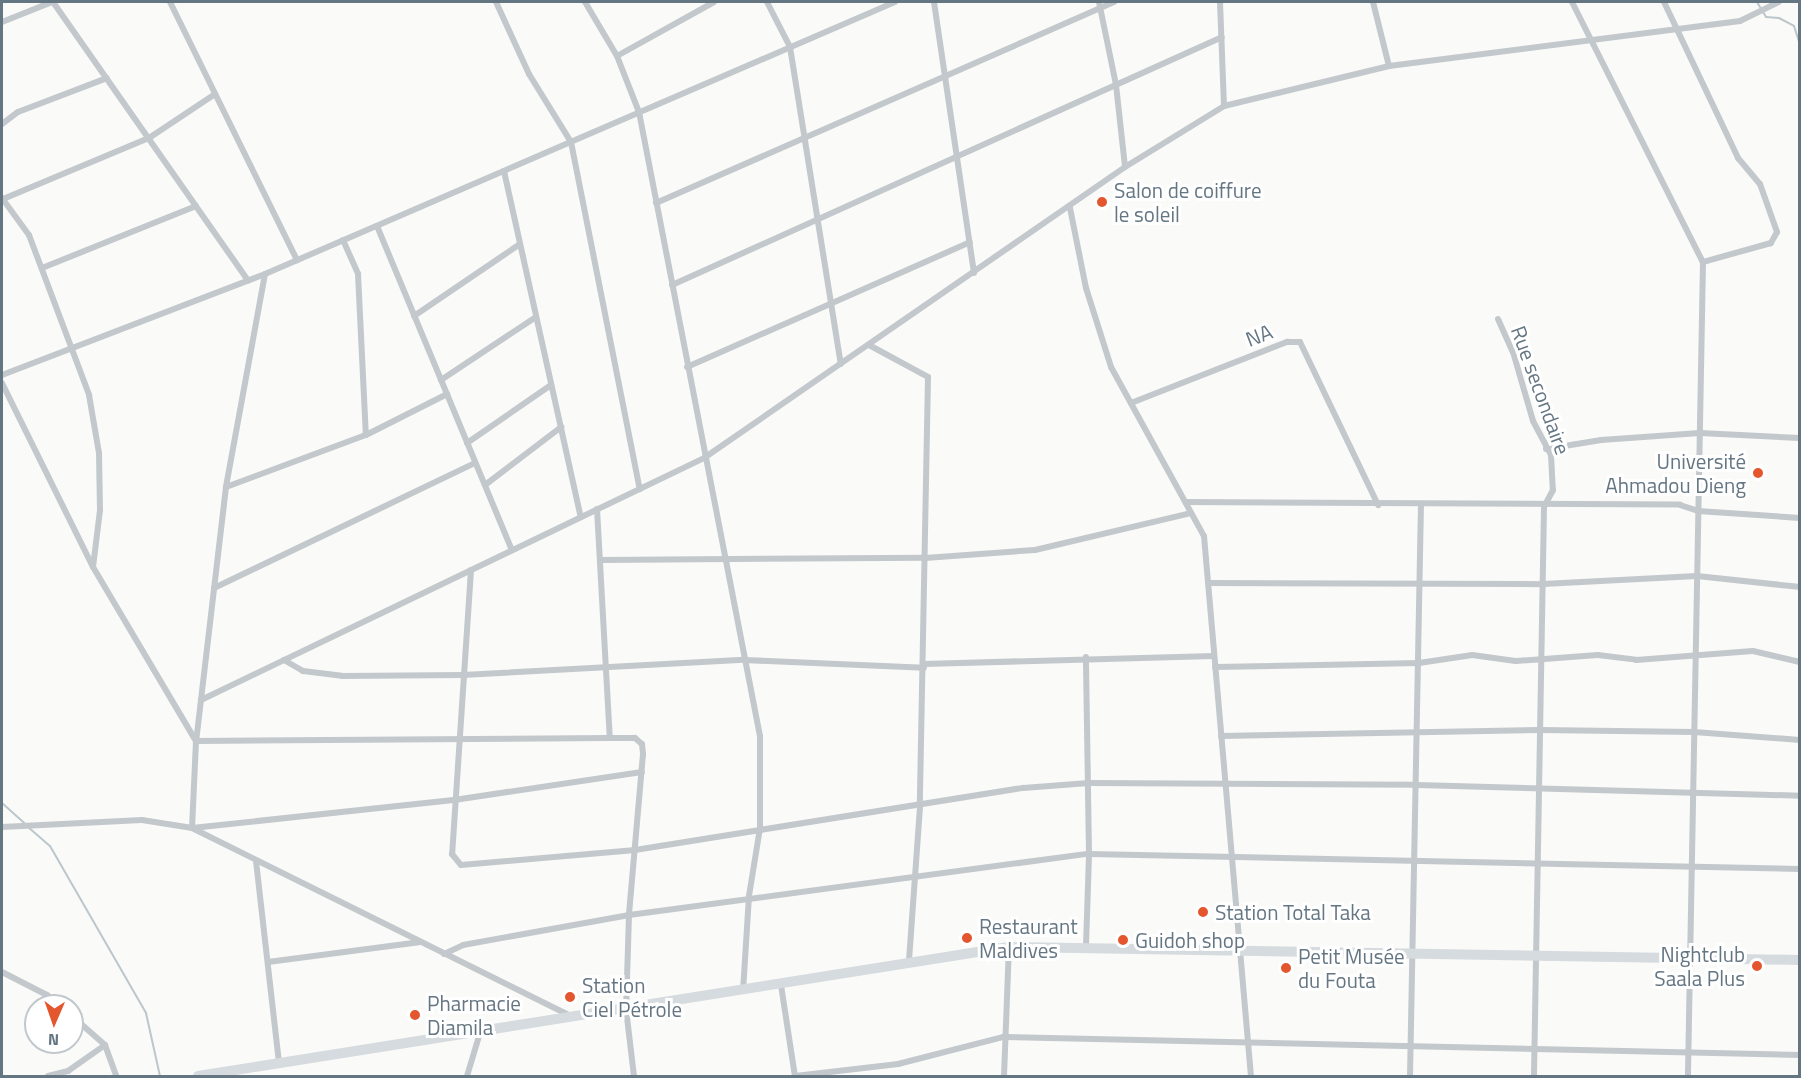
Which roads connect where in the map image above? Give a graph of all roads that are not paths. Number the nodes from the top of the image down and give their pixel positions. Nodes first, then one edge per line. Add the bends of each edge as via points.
1 (52, 2) edge
2 (170, 2) edge
3 (496, 2) edge
4 (585, 2) edge
5 (714, 2) edge
6 (767, 2) edge
7 (895, 2) edge
8 (934, 2) edge
9 (1114, 2) edge
10 (1220, 2) edge
11 (1373, 2) edge
12 (1572, 2) edge
13 (1664, 2) edge
14 (1778, 2) edge
15 (1099, 5) edge
16 (2, 22) edge
17 (1677, 27) junction
18 (1222, 38) junction
19 (1591, 38) junction
20 (790, 47) junction
21 (617, 56) junction
22 (1389, 66) junction
23 (106, 78) junction
24 (945, 78) junction
25 (1116, 85) junction
26 (215, 94) junction
27 (1224, 106) junction
28 (639, 112) junction
29 (2, 123) edge
30 (149, 138) junction
31 (804, 139) junction
32 (571, 142) junction
33 (957, 157) junction
34 (1125, 167) junction
35 (504, 171) junction
36 (2, 199) edge
37 (656, 203) junction
38 (196, 206) junction
39 (1070, 208) junction
40 (817, 220) junction
41 (377, 226) junction
42 (343, 240) junction
43 (970, 242) junction
44 (520, 244) junction
45 (297, 260) junction
46 (1703, 262) junction
47 (42, 268) junction
48 (974, 273) junction
49 (264, 274) junction
50 (248, 280) junction
51 (672, 285) junction
52 (831, 304) junction
53 (414, 316) junction
54 (536, 317) junction
55 (1498, 319) dead end
56 (869, 345) junction
57 (74, 349) junction
58 (841, 364) junction
59 (687, 367) junction
60 (2, 375) edge
61 (441, 380) junction
62 (2, 383) edge
63 (551, 385) junction
64 (447, 394) junction
65 (1131, 403) junction
66 (561, 427) junction
67 (1700, 433) junction
68 (366, 435) junction
69 (1800, 438) edge
70 (467, 443) junction
71 (1546, 449) junction
72 (704, 458) junction
73 (475, 462) junction
74 (485, 485) junction
75 (226, 487) junction
76 (640, 489) junction
77 (1186, 502) junction
78 (1378, 505) junction
79 (1421, 505) junction
80 (1544, 507) junction
81 (597, 509) junction
82 (1698, 511) junction
83 (1191, 513) junction
84 (581, 517) junction
85 (1800, 518) edge
86 (512, 550) junction
87 (925, 558) junction
88 (724, 559) junction
89 (600, 560) junction
90 (93, 567) junction
91 (471, 570) junction
92 (1697, 576) junction
93 (1208, 583) junction
94 (1543, 584) junction
95 (1420, 585) junction
96 (1800, 587) edge
97 (214, 588) junction
98 (1696, 654) junction
99 (1214, 656) junction
100 (1086, 657) junction
101 (284, 660) junction
102 (744, 660) junction
103 (1542, 661) junction
104 (1800, 662) edge
105 (1419, 663) junction
106 (924, 666) junction
107 (1215, 667) junction
108 (606, 669) junction
109 (463, 675) junction
110 (201, 700) junction
111 (1418, 730) junction
112 (1540, 730) junction
113 (1694, 732) junction
114 (1221, 736) junction
115 (459, 737) junction
116 (610, 738) junction
117 (1800, 740) edge
118 (196, 741) junction
119 (642, 772) junction
120 (1227, 782) junction
121 (1089, 783) junction
122 (1417, 785) junction
123 (1539, 788) junction
124 (1693, 794) junction
125 (1800, 796) edge
126 (454, 800) junction
127 (920, 807) junction
128 (2, 827) edge
129 (192, 828) junction
130 (760, 828) junction
131 (635, 850) junction
132 (1089, 854) junction
133 (1232, 855) junction
134 (1416, 859) junction
135 (256, 861) junction
136 (1538, 862) junction
137 (1692, 867) junction
138 (1800, 869) edge
139 (913, 876) junction
140 (749, 897) junction
141 (629, 915) junction
142 (420, 942) junction
143 (1086, 946) junction
144 (1009, 947) junction
145 (1239, 949) junction
146 (1414, 953) junction
147 (444, 954) junction
148 (1536, 954) junction
149 (1693, 958) junction
150 (1800, 960) edge
151 (268, 962) junction
152 (909, 962) junction
153 (2, 972) edge
154 (781, 985) junction
155 (743, 991) junction
156 (47, 994) edge
157 (626, 1009) junction
158 (573, 1017) junction
159 (84, 1027) edge
160 (480, 1033) junction
161 (1003, 1037) junction
162 (1248, 1043) junction
163 (105, 1045) junction
164 (1411, 1047) junction
165 (1535, 1049) junction
166 (1688, 1052) junction
167 (1800, 1055) edge
168 (279, 1063) junction
169 (795, 1076) edge
170 (48, 1077) edge
171 (116, 1077) edge
172 (198, 1077) edge
173 (467, 1077) edge
174 (634, 1077) edge
175 (1004, 1077) edge
176 (1251, 1077) edge
177 (1410, 1077) edge
178 (1534, 1077) edge
179 (1688, 1077) edge

1 - 16 street
1 - 23 street
2 - 26 street
3 - 32 street via 529,74
4 - 21 street
5 - 21 street
6 - 20 street
7 - 20 street
8 - 24 street
9 - 15 street
10 - 18 street
11 - 22 street
12 - 19 street
13 - 17 street
14 - 17 street via 1740,21
15 - 24 street
15 - 25 street
17 - 19 street
17 - 46 street via 1738,158 1760,184 1777,232 1771,243
18 - 25 street
18 - 27 street
19 - 22 street
19 - 46 street
20 - 28 street
20 - 31 street
21 - 28 street
22 - 27 street
23 - 29 street via 18,112
23 - 30 street
24 - 31 street
24 - 33 street
25 - 33 street
25 - 34 street
26 - 30 street
26 - 45 street
27 - 34 street
28 - 32 street
28 - 37 street
30 - 36 street
30 - 38 street
31 - 37 street
31 - 40 street
32 - 35 street
32 - 76 street
33 - 40 street
33 - 43 street
34 - 39 street
35 - 41 street
35 - 44 street
36 - 47 street via 29,235
37 - 51 street
38 - 47 street
38 - 50 street
39 - 48 street
39 - 65 street via 1086,288 1111,367
40 - 51 street
40 - 52 street
41 - 42 street
41 - 53 street
42 - 45 street
42 - 68 street via 358,274
43 - 48 street
43 - 52 street
44 - 53 street
44 - 54 street
45 - 49 street
46 - 67 street
47 - 57 street
48 - 56 street
49 - 50 street
49 - 75 street
50 - 57 street
51 - 59 street
52 - 58 street
52 - 59 street
53 - 61 street
54 - 61 street
54 - 63 street
55 - 71 street, Rue secondaire
56 - 58 street
56 - 87 street via 928,377
57 - 60 street
57 - 90 street via 89,395 99,453 100,510
58 - 72 street
59 - 72 street
61 - 64 street
62 - 90 street
63 - 66 street
63 - 70 street
64 - 68 street
64 - 70 street
65 - 77 street
65 - 78 street, NA via 1287,342 1300,342
66 - 74 street
66 - 84 street
67 - 69 street
67 - 71 street via 1601,440
67 - 82 street
68 - 75 street
70 - 73 street
71 - 80 street, Rue secondaire via 1551,455 1553,490
72 - 76 street
72 - 88 street
73 - 74 street
73 - 97 street
74 - 86 street
75 - 97 street
76 - 81 street
77 - 78 street
77 - 83 street
78 - 79 street
79 - 80 street
79 - 95 street
80 - 82 street via 1680,505
80 - 94 street, Rue secondaire
81 - 84 street
81 - 89 street
82 - 85 street
82 - 92 street
83 - 87 street via 1035,550
83 - 93 street via 1204,536
84 - 86 street
86 - 91 street
87 - 88 street
87 - 106 street
88 - 89 street
88 - 102 street
89 - 108 street
90 - 118 street
91 - 101 street
91 - 109 street
92 - 94 street
92 - 96 street
92 - 98 street
93 - 95 street
93 - 99 street
94 - 95 street
94 - 103 street, Rue secondaire
95 - 105 street
97 - 110 street
98 - 103 street via 1636,660 1598,655
98 - 104 street via 1753,651
98 - 113 street
99 - 100 street
99 - 107 street
100 - 106 street
100 - 121 street
101 - 109 street via 303,671 342,676
101 - 110 street
102 - 106 street
102 - 108 street
102 - 130 street via 760,736
103 - 105 street via 1472,655
103 - 112 street, Rue secondaire
105 - 107 street
105 - 111 street
106 - 127 street
107 - 114 street
108 - 109 street
108 - 116 street
109 - 115 street
110 - 118 street
111 - 112 street
111 - 114 street
111 - 122 street
112 - 113 street
112 - 123 street, Rue secondaire
113 - 117 street
113 - 124 street
114 - 120 street
115 - 116 street
115 - 118 street
115 - 126 street
116 - 119 street via 634,738 642,744
118 - 129 street
119 - 126 street
119 - 131 street
120 - 121 street
120 - 122 street
120 - 133 street
121 - 127 street via 1023,788
121 - 132 street
122 - 123 street
122 - 134 street
123 - 124 street
123 - 136 street, Rue secondaire
124 - 125 street
124 - 137 street
126 - 129 street
126 - 131 street via 452,854 461,865
127 - 130 street
127 - 139 street
128 - 129 street via 142,820
129 - 135 street
130 - 131 street
130 - 140 street
131 - 141 street
132 - 133 street
132 - 139 street
132 - 143 street
133 - 134 street
133 - 145 street
134 - 136 street
134 - 146 street
135 - 142 street
135 - 151 street
136 - 137 street
136 - 148 street, Rue secondaire
137 - 138 street
137 - 149 street
139 - 140 street
139 - 152 street
140 - 141 street
140 - 155 street
141 - 147 street via 463,945
141 - 157 street
142 - 147 street
142 - 151 street
143 - 144 highway
143 - 145 highway
144 - 152 highway
144 - 161 street
145 - 146 highway
145 - 162 street
146 - 148 highway
146 - 164 street
147 - 158 street
148 - 149 highway
148 - 165 street, Rue secondaire
149 - 150 highway
149 - 166 street
151 - 168 street
152 - 154 highway
153 - 156 street
154 - 155 highway
154 - 169 street
155 - 157 highway
157 - 158 highway
157 - 174 street
158 - 160 highway
159 - 163 street
160 - 168 highway
160 - 173 street
161 - 162 street
161 - 169 street via 898,1064
161 - 175 street
162 - 164 street
162 - 176 street
163 - 170 street via 68,1071
163 - 171 street
164 - 165 street
164 - 177 street
165 - 166 street
165 - 178 street, Rue secondaire
166 - 167 street
166 - 179 street
168 - 172 highway

